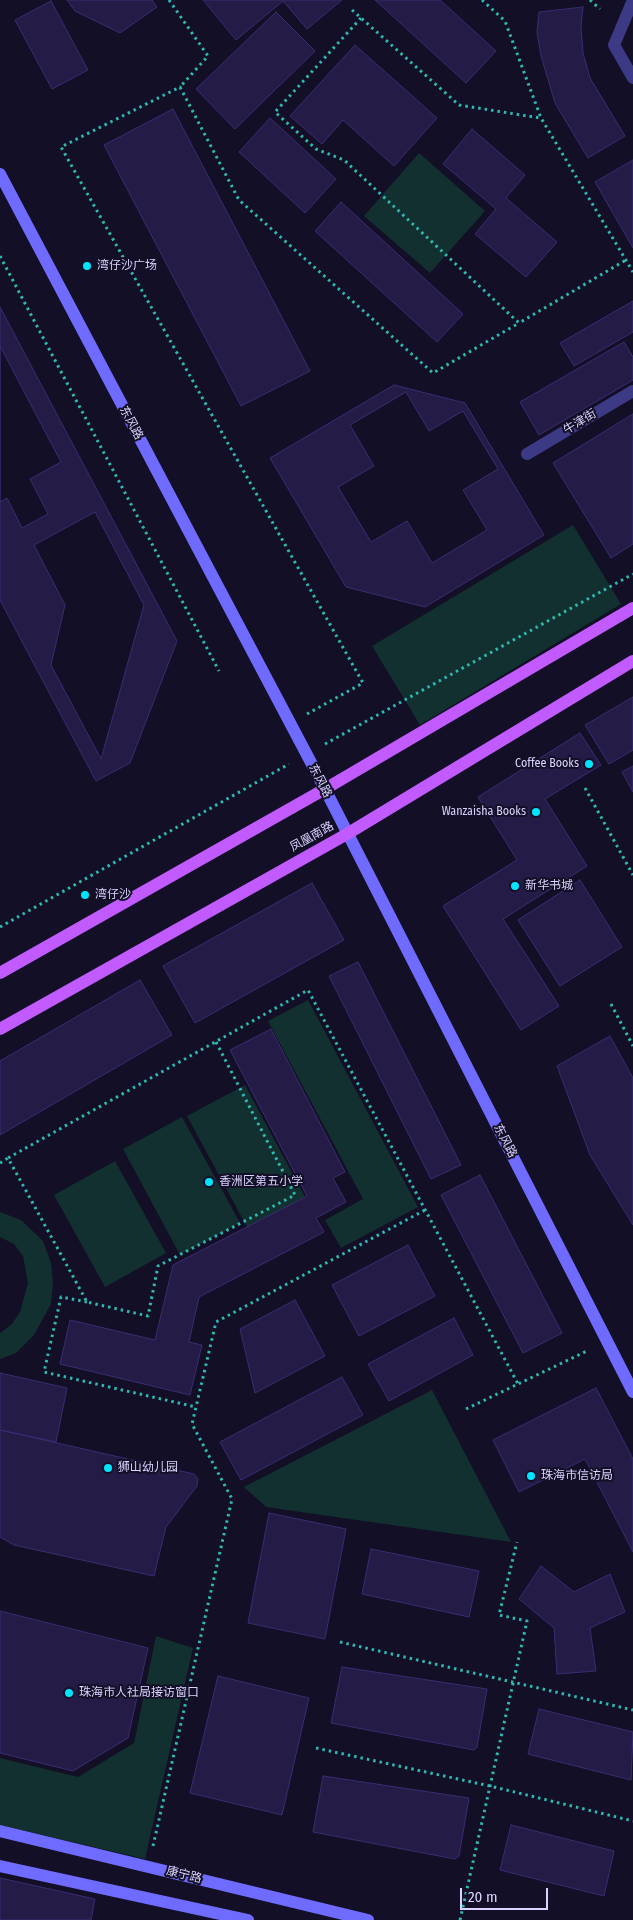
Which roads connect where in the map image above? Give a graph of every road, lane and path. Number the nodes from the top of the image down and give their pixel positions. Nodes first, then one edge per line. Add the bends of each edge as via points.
1 (482, 0) edge
2 (590, 0) edge
3 (633, 0) edge
4 (171, 1) edge
5 (600, 9) dead end
6 (352, 10) dead end
7 (361, 18) junction
8 (633, 78) edge
9 (180, 87) junction
10 (541, 118) junction
11 (0, 174) edge
12 (0, 256) edge
13 (626, 260) junction
14 (633, 272) edge
15 (519, 323) junction
16 (633, 391) edge
17 (528, 454) dead end
18 (633, 608) edge
19 (633, 661) edge
20 (220, 671) dead end
21 (290, 724) junction
22 (585, 788) dead end
23 (325, 789) junction
24 (347, 834) junction
25 (633, 875) edge
26 (0, 973) edge
27 (611, 1004) dead end
28 (0, 1029) edge
29 (216, 1042) junction
30 (633, 1046) edge
31 (8, 1158) junction
32 (0, 1163) edge
33 (425, 1210) junction
34 (87, 1302) junction
35 (608, 1340) junction
36 (518, 1384) junction
37 (633, 1392) edge
38 (196, 1407) junction
39 (466, 1409) dead end
40 (517, 1542) dead end
41 (340, 1642) dead end
42 (514, 1681) junction
43 (633, 1710) edge
44 (316, 1748) dead end
45 (490, 1786) junction
46 (633, 1821) edge
47 (0, 1831) edge
48 (0, 1866) edge
49 (149, 1866) junction
50 (248, 1920) edge
51 (368, 1920) edge
52 (460, 1920) edge

1 - 10 path via 504,21
2 - 5 path
3 - 8 street via 614,45
4 - 9 path via 208,56
6 - 7 path
7 - 10 path via 459,105
7 - 15 path via 275,112 316,150 344,160
9 - 15 path via 239,200 433,373
9 - 21 path via 61,148 363,683
10 - 13 path
11 - 21 street, 东风路
12 - 20 path
13 - 14 path
13 - 15 path
16 - 17 street, 牛津街
18 - 23 main road
19 - 24 main road, 凤凰南路
21 - 23 street, 东风路
22 - 25 path
23 - 24 street, 东风路
23 - 26 main road
24 - 28 main road, 凤凰南路
24 - 35 street, 东风路
27 - 30 path
29 - 31 path
29 - 33 path via 308,990
29 - 34 path via 296,1195 158,1266 148,1316
31 - 32 path
31 - 34 path
33 - 36 path
33 - 38 path via 216,1322
34 - 38 path via 60,1297 44,1372
35 - 36 path
35 - 37 street, 东风路
36 - 39 path
38 - 49 path via 192,1424 232,1499
40 - 42 path via 500,1615 527,1621
41 - 42 path
42 - 43 path
42 - 45 path
44 - 45 path
45 - 46 path
45 - 52 path
47 - 49 street, 康宁路
48 - 50 street
49 - 51 street, 康宁路

